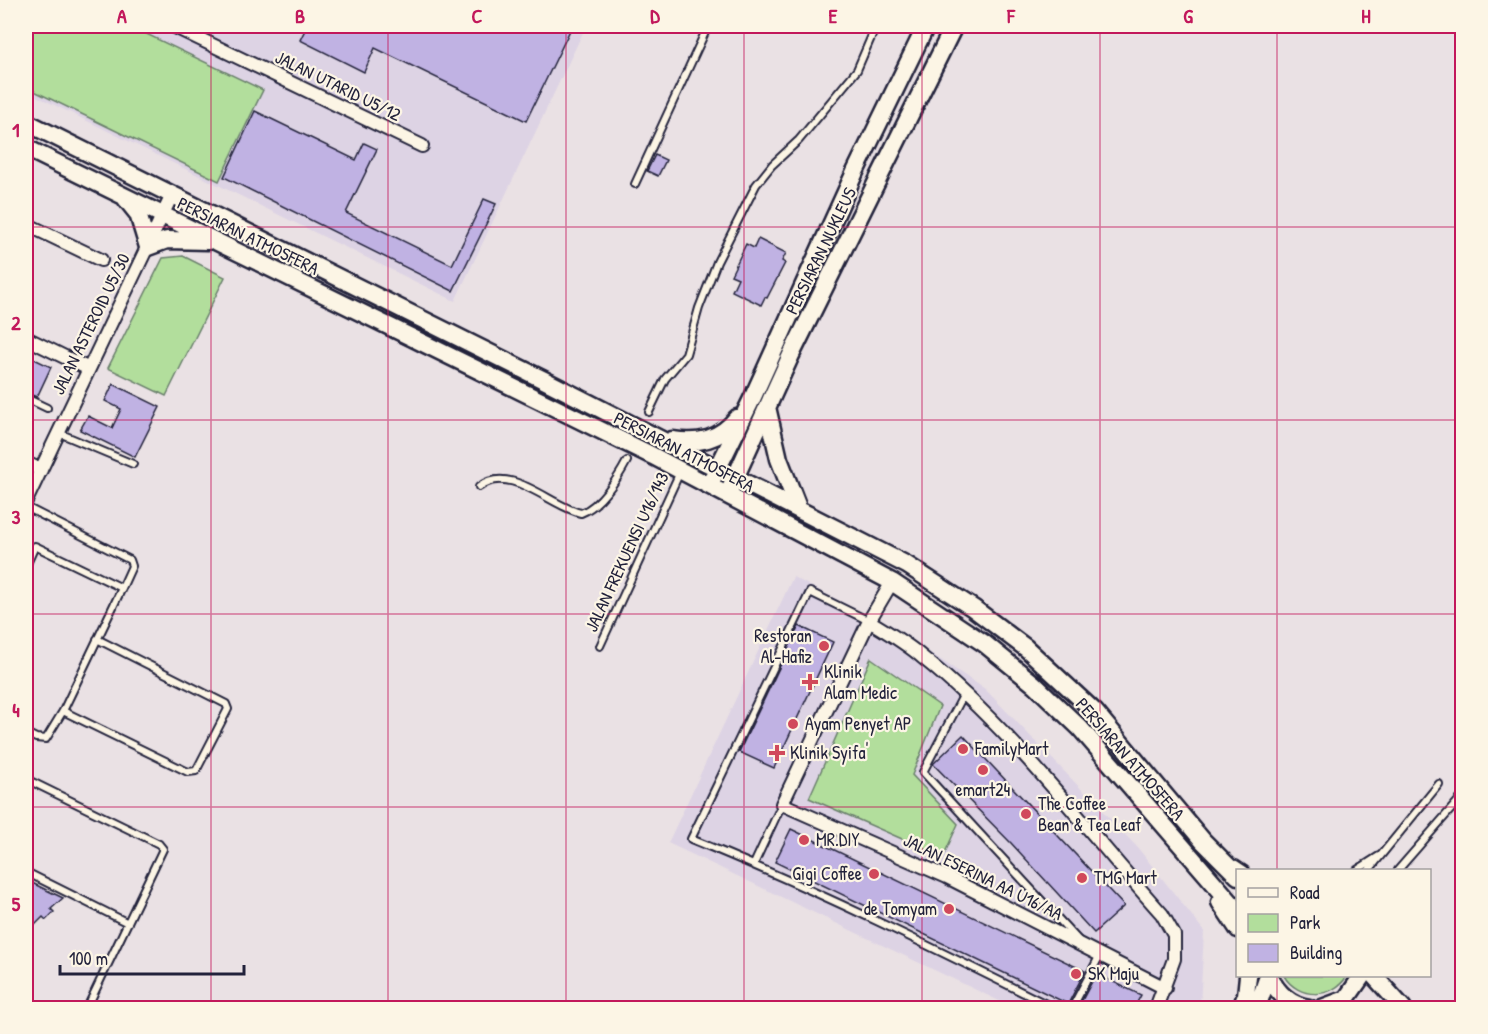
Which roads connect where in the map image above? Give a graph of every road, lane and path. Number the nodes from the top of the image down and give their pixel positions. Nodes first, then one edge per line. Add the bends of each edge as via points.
1 (173, 26) edge
2 (708, 26) edge
3 (876, 26) edge
4 (926, 26) edge
5 (954, 26) edge
6 (26, 122) edge
7 (422, 146) dead end
8 (26, 148) edge
9 (635, 184) dead end
10 (172, 195) junction
11 (123, 196) junction
12 (163, 215) junction
13 (26, 224) edge
14 (218, 242) junction
15 (148, 247) junction
16 (101, 260) dead end
17 (26, 338) edge
18 (89, 369) junction
19 (26, 398) edge
20 (760, 403) junction
21 (47, 408) dead end
22 (649, 412) dead end
23 (59, 433) junction
24 (659, 438) junction
25 (627, 461) dead end
26 (26, 463) edge
27 (133, 464) dead end
28 (717, 468) junction
29 (40, 470) junction
30 (681, 471) junction
31 (735, 477) junction
32 (479, 487) dead end
33 (709, 487) junction
34 (727, 496) junction
35 (26, 501) edge
36 (26, 507) edge
37 (799, 510) junction
38 (26, 566) edge
39 (892, 582) junction
40 (122, 588) junction
41 (869, 621) junction
42 (97, 639) junction
43 (600, 646) dead end
44 (964, 694) junction
45 (63, 711) junction
46 (26, 733) edge
47 (26, 779) edge
48 (1439, 784) dead end
49 (1460, 799) dead end
50 (782, 804) junction
51 (1203, 841) junction
52 (1179, 843) junction
53 (1385, 852) junction
54 (754, 864) junction
55 (1400, 868) edge
56 (1244, 869) edge
57 (1359, 869) edge
58 (1370, 869) edge
59 (26, 872) edge
60 (1236, 874) edge
61 (1236, 908) edge
62 (128, 923) junction
63 (1236, 926) edge
64 (1084, 947) junction
65 (1100, 955) junction
66 (1248, 977) edge
67 (1268, 977) edge
68 (1269, 977) edge
69 (1361, 977) edge
70 (1381, 977) edge
71 (1165, 988) junction
72 (1402, 1007) edge
73 (87, 1008) edge
74 (1054, 1008) edge
75 (1072, 1008) edge
76 (1156, 1008) edge
77 (1240, 1008) edge
78 (1257, 1008) edge
79 (1302, 1008) edge
80 (1328, 1008) edge

1 - 7 street, JALAN UTARID U5/12
2 - 9 lane
3 - 22 lane via 857,70 756,185 717,262 686,354 665,379
4 - 20 street, PERSIARAN NUKLEUS via 855,172
5 - 20 street, PERSIARAN NUKLEUS
6 - 10 street, PERSIARAN ATMOSFERA
8 - 11 street, PERSIARAN ATMOSFERA
10 - 12 street, JALAN ASTEROID U5/30
10 - 24 street, PERSIARAN ATMOSFERA
11 - 12 street, PERSIARAN ATMOSFERA
11 - 15 street via 138,214
12 - 14 street, PERSIARAN ATMOSFERA
12 - 15 street, JALAN ASTEROID U5/30
13 - 16 street
14 - 15 street via 167,240
14 - 30 street, PERSIARAN ATMOSFERA
15 - 18 street, JALAN ASTEROID U5/30
17 - 18 street
18 - 23 street, JALAN ASTEROID U5/30
19 - 21 lane
20 - 24 street via 712,439 692,443
20 - 28 street, PERSIARAN NUKLEUS
20 - 31 street, PERSIARAN NUKLEUS
20 - 37 street
23 - 27 lane
23 - 29 street, JALAN ASTEROID U5/30
24 - 28 street, PERSIARAN ATMOSFERA
25 - 32 lane via 597,501 581,513 499,478
26 - 29 street
28 - 31 street, PERSIARAN ATMOSFERA
28 - 33 street, PERSIARAN NUKLEUS
29 - 35 street, JALAN ASTEROID U5/30
30 - 33 street, PERSIARAN ATMOSFERA
30 - 43 lane, JALAN FREKUENSI U16/143
31 - 34 street, PERSIARAN NUKLEUS
31 - 37 street, PERSIARAN ATMOSFERA
33 - 34 street, PERSIARAN ATMOSFERA
34 - 39 street, PERSIARAN ATMOSFERA
36 - 40 lane via 130,560 132,566
37 - 51 street, PERSIARAN ATMOSFERA via 907,565 1026,648 1095,712
38 - 40 lane via 35,546
39 - 41 street
39 - 52 street, PERSIARAN ATMOSFERA via 985,644 1034,684 1080,728
40 - 42 lane
41 - 44 street via 921,655
41 - 50 street
41 - 54 lane via 810,592 691,838
42 - 45 lane
42 - 45 lane via 226,704 228,709 196,771 188,772
44 - 64 lane via 923,772
44 - 71 street via 1162,914 1174,934 1174,959
45 - 46 lane via 46,739
47 - 62 lane via 163,849
48 - 53 lane
49 - 55 lane
50 - 54 lane
50 - 64 street, JALAN ESERINA AA U16/AA via 947,877
51 - 56 lane
51 - 60 street, PERSIARAN ATMOSFERA
52 - 61 street, PERSIARAN ATMOSFERA
52 - 63 street
53 - 57 lane
53 - 58 lane
54 - 74 lane
59 - 62 lane
62 - 73 lane
64 - 65 street, JALAN ESERINA AA U16/AA
65 - 71 street, JALAN ESERINA AA U16/AA
65 - 75 lane
66 - 77 street
67 - 78 street
68 - 79 street via 1286,1000
69 - 80 street via 1346,999
70 - 72 street
71 - 76 street

